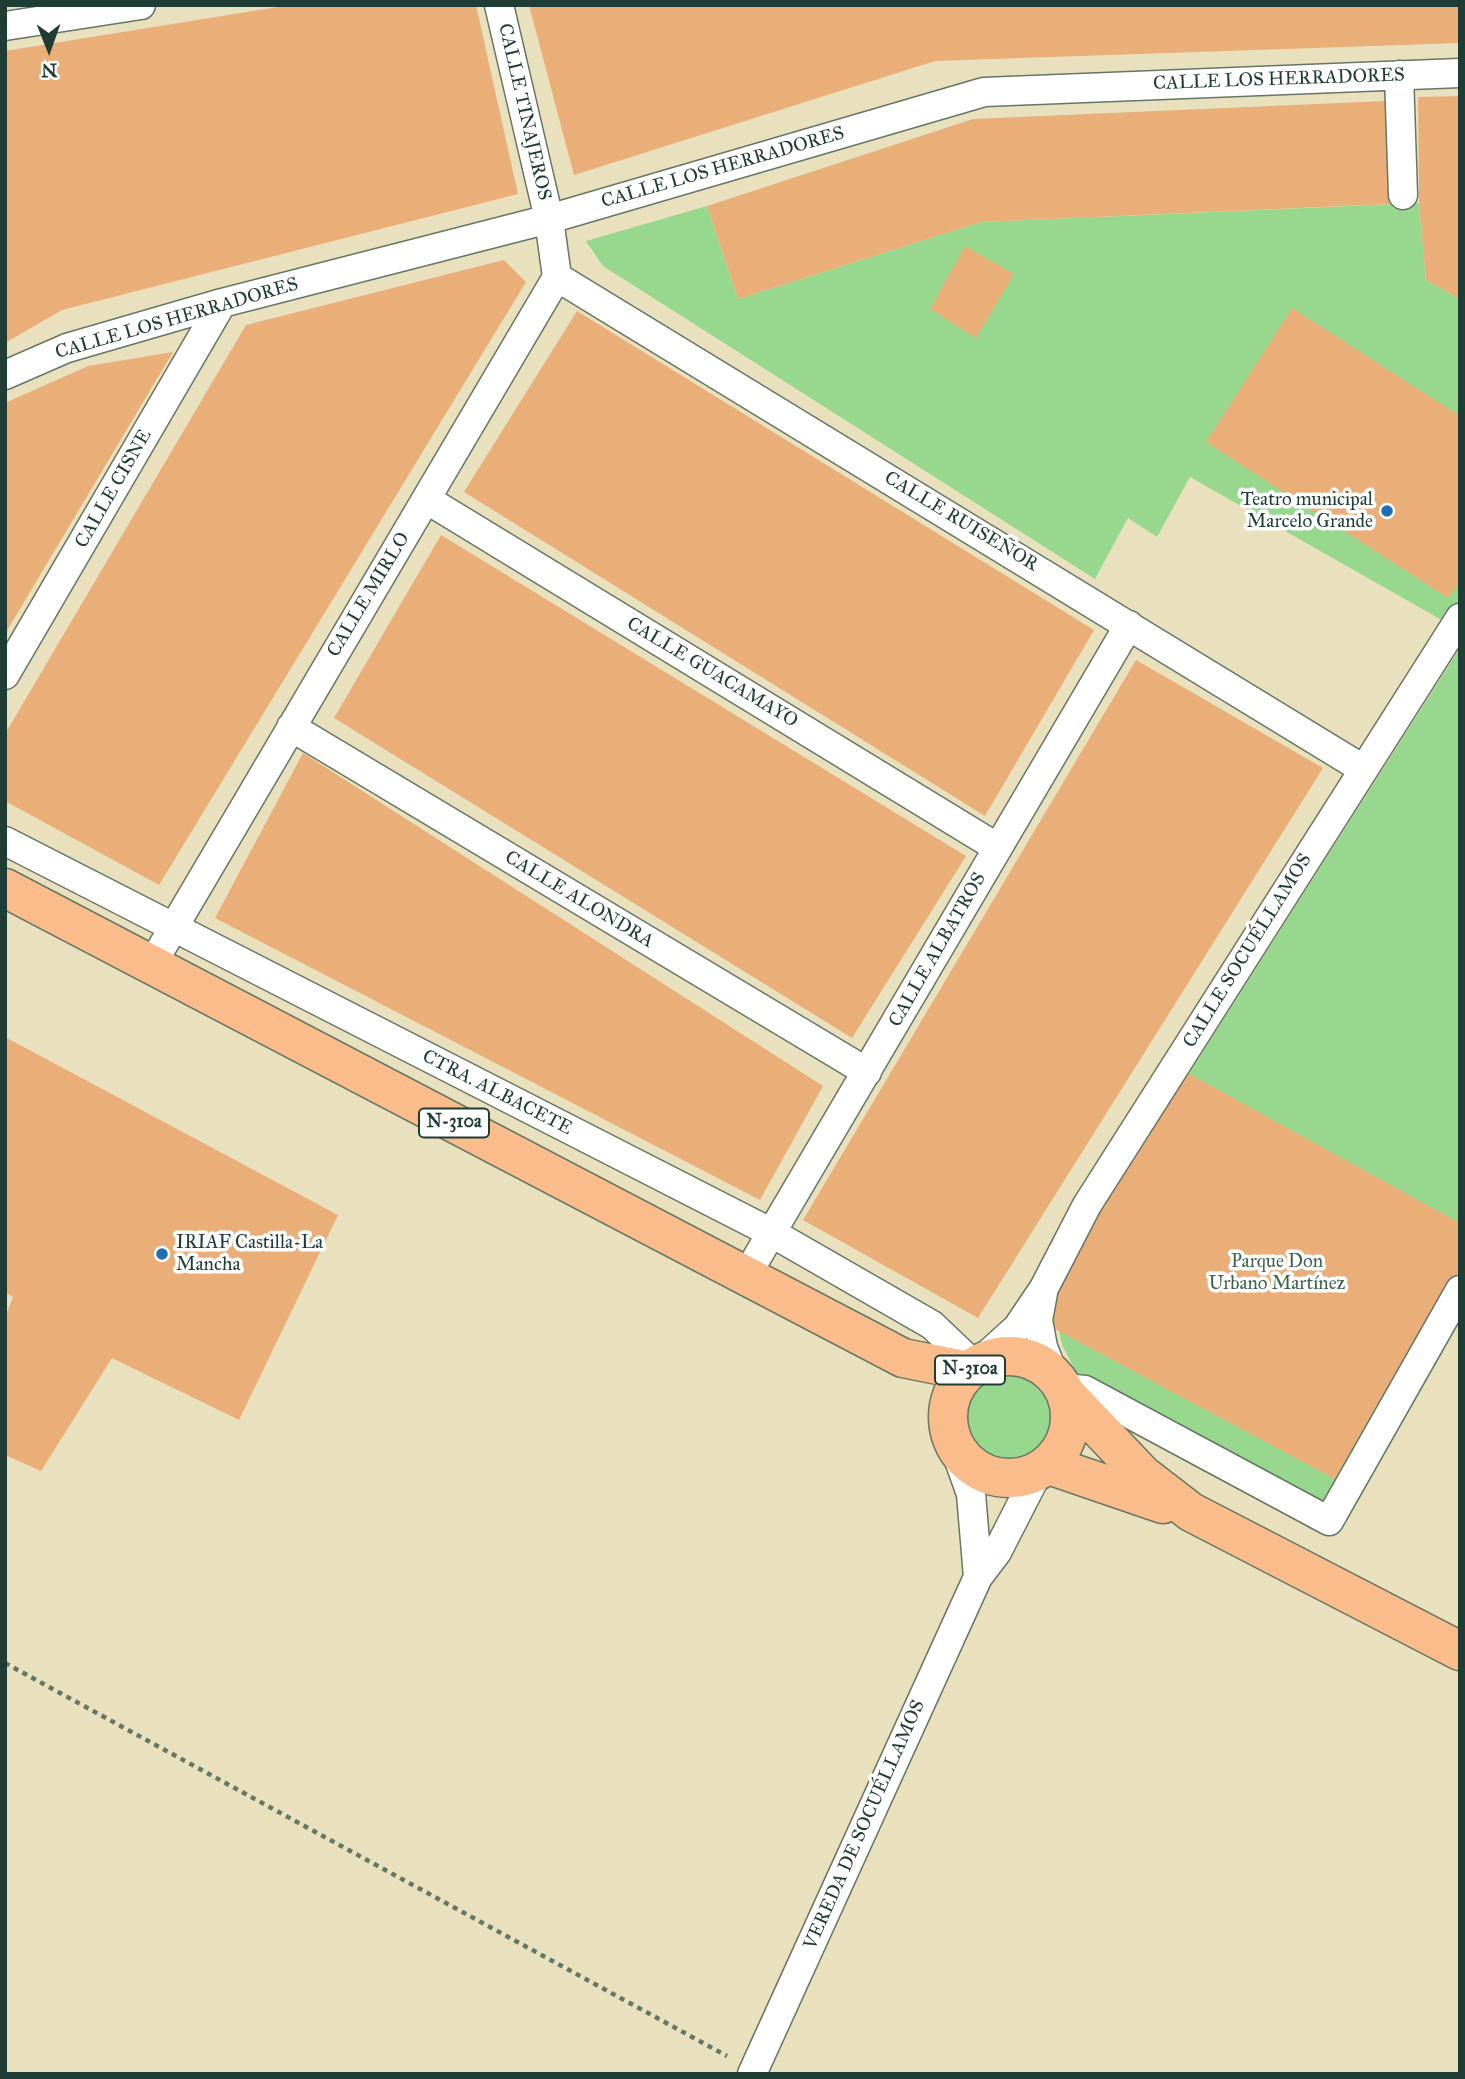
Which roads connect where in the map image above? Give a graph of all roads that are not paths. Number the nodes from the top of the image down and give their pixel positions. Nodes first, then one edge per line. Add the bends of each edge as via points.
1 (142, 5) edge
2 (499, 5) edge
3 (5, 26) edge
4 (1460, 73) edge
5 (1399, 75) junction
6 (1403, 195) dead end
7 (549, 219) junction
8 (557, 277) junction
9 (222, 303) junction
10 (5, 375) edge
11 (426, 499) junction
12 (1460, 618) edge
13 (1129, 625) junction
14 (5, 675) edge
15 (291, 727) junction
16 (1363, 769) junction
17 (5, 841) edge
18 (998, 848) junction
19 (5, 888) edge
20 (173, 927) junction
21 (152, 964) junction
22 (867, 1072) junction
23 (772, 1233) junction
24 (746, 1276) junction
25 (1044, 1288) junction
26 (1460, 1290) edge
27 (904, 1358) junction
28 (972, 1368) junction
29 (1062, 1386) junction
30 (952, 1439) junction
31 (1044, 1469) junction
32 (1191, 1511) junction
33 (978, 1577) junction
34 (1460, 1651) edge
35 (752, 2072) edge

1 - 3 street
2 - 7 street, CALLE TINAJEROS
4 - 5 street, CALLE LOS HERRADORES
5 - 6 street
5 - 7 street, CALLE LOS HERRADORES via 984,92
7 - 8 street
7 - 9 street, CALLE LOS HERRADORES
8 - 11 street, CALLE MIRLO
8 - 13 street, CALLE RUISEÑOR
9 - 10 street, CALLE LOS HERRADORES via 67,348
9 - 14 street, CALLE CISNE
11 - 15 street, CALLE MIRLO
11 - 18 street, CALLE GUACAMAYO
12 - 16 street, CALLE SOCUÉLLAMOS
13 - 16 street, CALLE RUISEÑOR
13 - 18 street, CALLE ALBATROS
15 - 20 street, CALLE MIRLO
15 - 22 street, CALLE ALONDRA
16 - 25 street, CALLE SOCUÉLLAMOS via 1087,1205
17 - 20 street, CTRA. ALBACETE
18 - 22 street, CALLE ALBATROS
19 - 21 highway, N-310a
20 - 21 street, CALLE MIRLO
20 - 23 street, CTRA. ALBACETE
21 - 24 highway, N-310a
22 - 23 street, CALLE ALBATROS
23 - 24 street, CALLE ALBATROS
23 - 28 street, CTRA. ALBACETE via 932,1325
24 - 27 highway, N-310a
25 - 28 street, CALLE SOCUÉLLAMOS via 1017,1328
25 - 29 street, CALLE SOCUÉLLAMOS via 1038,1320 1043,1347
26 - 29 street via 1329,1521 1085,1390
27 - 28 highway, N-310a
27 - 30 highway, N-310a
28 - 29 highway, N-310a via 998,1356 1019,1356 1044,1365
28 - 30 highway, N-310a via 949,1401
29 - 31 highway via 1071,1405 1071,1426 1063,1448
29 - 32 highway, N-310a via 1143,1475
30 - 31 highway, N-310a via 967,1463 987,1475 1017,1479
30 - 33 street, VEREDA DE SOCUÉLLAMOS via 971,1494
31 - 32 highway, N-310a
31 - 33 street, VEREDA DE SOCUÉLLAMOS
32 - 34 highway, N-310a
33 - 35 street, VEREDA DE SOCUÉLLAMOS

